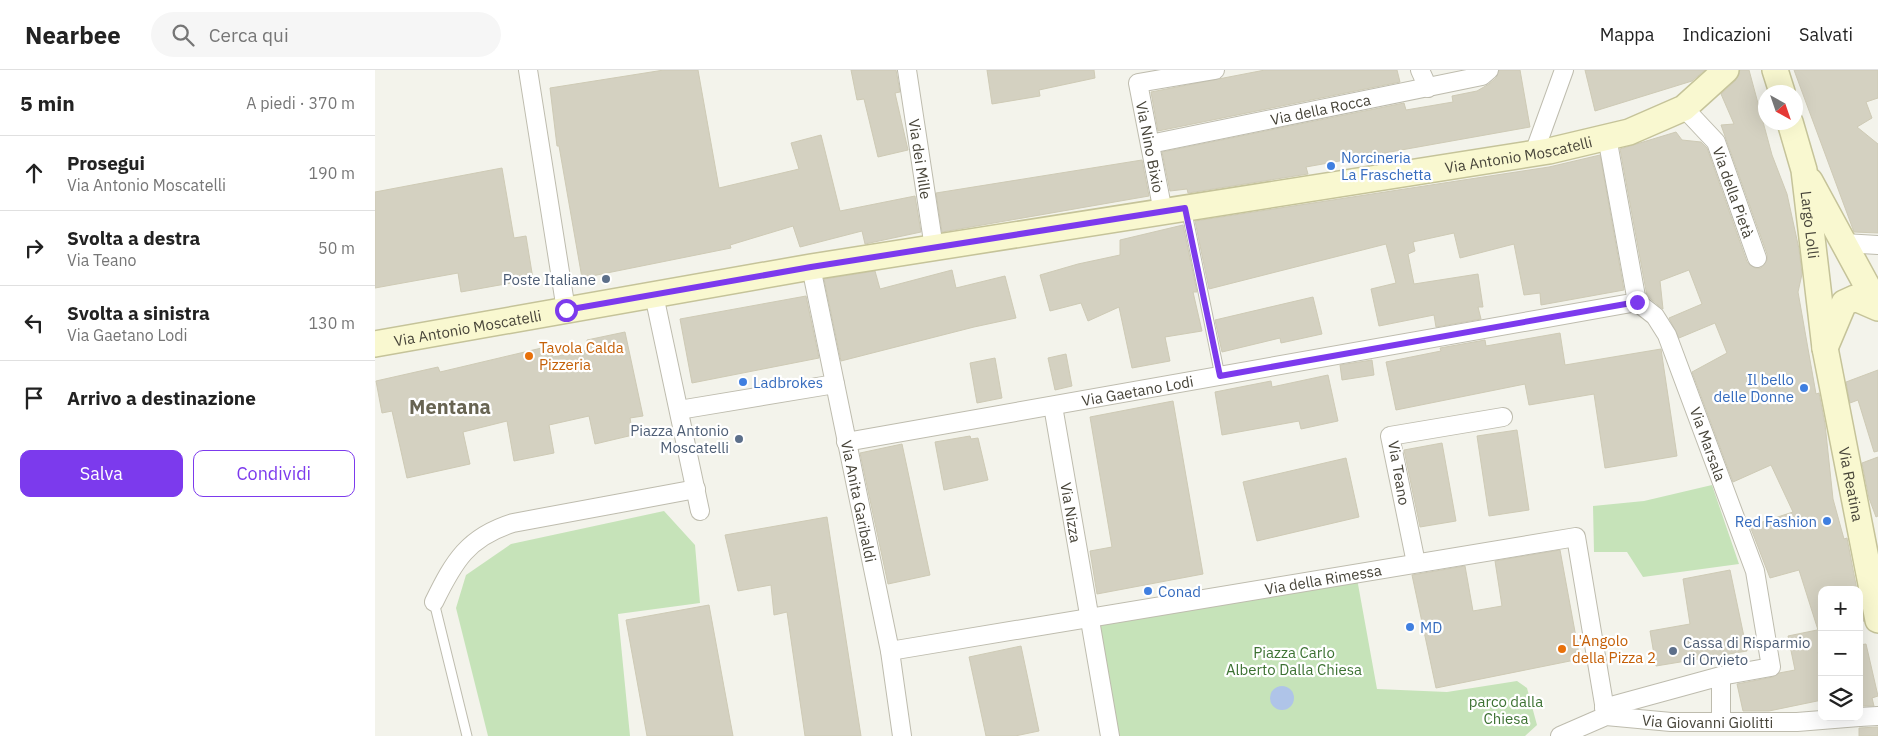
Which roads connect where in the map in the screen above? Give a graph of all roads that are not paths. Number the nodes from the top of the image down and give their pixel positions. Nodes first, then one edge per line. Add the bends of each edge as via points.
1 (528, 70) edge
2 (907, 70) edge
3 (1215, 70) edge
4 (1420, 70) edge
5 (1489, 70) edge
6 (1564, 70) edge
7 (1726, 70) edge
8 (1775, 70) edge
9 (1780, 85) edge
10 (1427, 88) junction
11 (1684, 108) junction
12 (1792, 130) edge
13 (1607, 137) junction
14 (1150, 144) junction
15 (1534, 153) junction
16 (1804, 170) junction
17 (1174, 210) junction
18 (1844, 243) junction
19 (1878, 245) edge
20 (934, 248) junction
21 (1757, 258) dead end
22 (811, 267) junction
23 (653, 295) junction
24 (1637, 302) junction
25 (1878, 307) edge
26 (566, 310) junction
27 (375, 344) edge
28 (1825, 348) junction
29 (1220, 376) junction
30 (835, 384) junction
31 (1053, 406) junction
32 (679, 410) junction
33 (1503, 417) dead end
34 (847, 442) junction
35 (696, 489) junction
36 (700, 511) dead end
37 (1416, 563) junction
38 (435, 602) joint
39 (1089, 617) junction
40 (1878, 620) edge
41 (889, 651) junction
42 (1721, 676) junction
43 (1605, 712) junction
44 (1878, 716) edge
45 (1863, 717) edge
46 (1818, 720) edge
47 (1729, 727) edge
48 (467, 736) edge
49 (902, 736) edge
50 (1110, 736) edge
51 (1560, 736) edge

1 - 26 street
2 - 20 street, Via dei Mille
3 - 14 street, Via Nino Bixio via 1138,83
4 - 10 street
5 - 10 street, Via della Rocca via 1482,76
6 - 15 street
7 - 11 street, Via Antonio Moscatelli
8 - 9 street
10 - 14 street, Via della Rocca
11 - 13 street, Via Antonio Moscatelli via 1629,132
11 - 21 street, Via della Pietà via 1716,142
12 - 16 street
13 - 15 street, Via Antonio Moscatelli
13 - 24 street
14 - 17 street, Via Nino Bixio
15 - 17 street, Via Antonio Moscatelli
16 - 18 street, Largo Lolli
16 - 28 street, Largo Lolli
17 - 20 street, Via Antonio Moscatelli
17 - 29 lane
18 - 19 street
18 - 25 street, Largo Lolli
20 - 22 street, Via Antonio Moscatelli
22 - 23 street, Via Antonio Moscatelli
22 - 30 street, Via Anita Garibaldi
23 - 26 street, Via Antonio Moscatelli
23 - 32 street
24 - 29 street, Via Gaetano Lodi
24 - 42 street, Via Marsala via 1655,316 1667,335 1755,571 1771,667
25 - 28 street, Largo Lolli via 1855,298 1844,303
26 - 27 street, Via Antonio Moscatelli
28 - 40 street, Via Reatina
29 - 31 street, Via Gaetano Lodi
30 - 32 street
30 - 34 street, Via Anita Garibaldi
31 - 34 street, Via Gaetano Lodi
31 - 39 street, Via Nizza
32 - 35 street
33 - 37 street, Via Teano via 1390,436
34 - 41 street, Via Anita Garibaldi
35 - 36 street
35 - 38 street via 498,528 464,551 452,566
37 - 39 street, Via della Rimessa
37 - 43 street, Via della Rimessa via 1576,537
38 - 48 lane
39 - 41 street, Via della Rimessa
39 - 50 street
41 - 49 street, Via Anita Garibaldi
42 - 43 street
42 - 47 street
43 - 47 street, Via Giovanni Giolitti
43 - 51 street, Via Giovanni Giolitti
44 - 45 street, Via Giovanni Giolitti
46 - 47 street, Via Giovanni Giolitti

